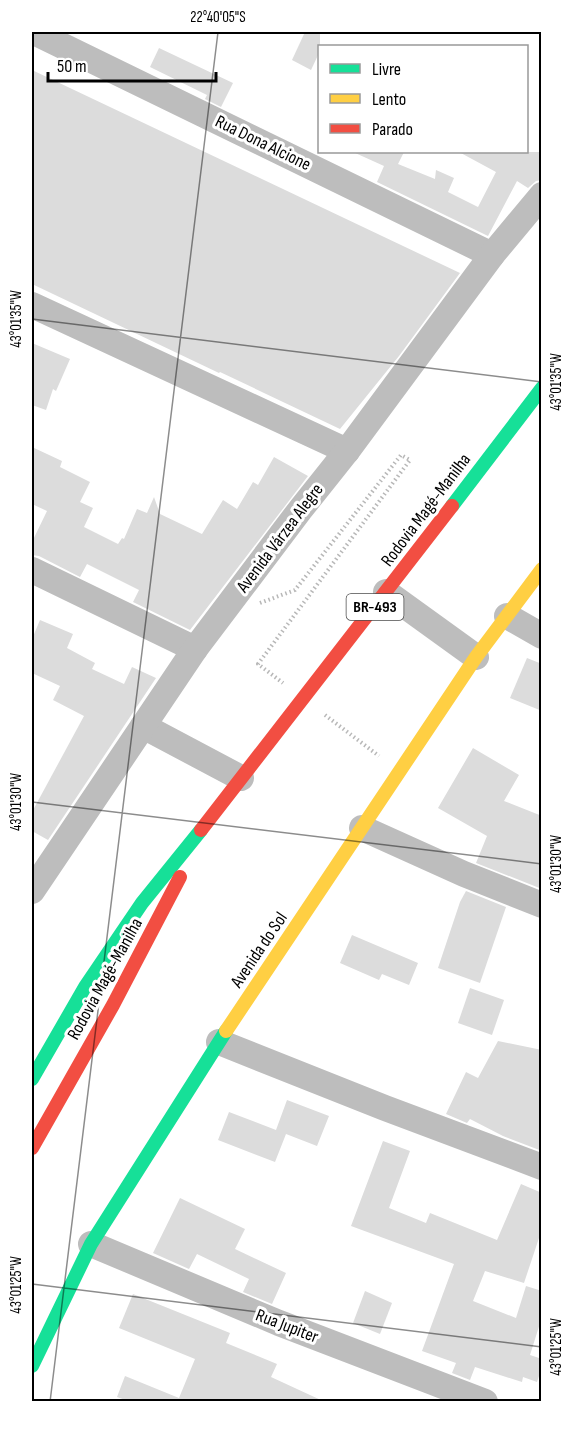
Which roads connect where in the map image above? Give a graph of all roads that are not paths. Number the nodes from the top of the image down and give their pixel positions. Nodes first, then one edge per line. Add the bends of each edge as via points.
1 (34, 32) edge
2 (542, 195) edge
3 (492, 255) junction
4 (32, 304) edge
5 (542, 388) edge
6 (347, 451) junction
7 (542, 569) edge
8 (32, 570) edge
9 (387, 592) junction
10 (507, 616) junction
11 (542, 636) edge
12 (195, 649) junction
13 (476, 657) junction
14 (143, 726) junction
15 (241, 778) junction
16 (206, 824) junction
17 (362, 828) junction
18 (41, 856) edge
19 (32, 891) edge
20 (542, 905) edge
21 (219, 1042) junction
22 (32, 1080) edge
23 (32, 1148) edge
24 (542, 1167) edge
25 (91, 1244) junction
26 (32, 1366) edge
27 (485, 1401) edge

1 - 3 street, Rua Dona Alcione
2 - 3 street, Avenida Várzea Alegre
3 - 6 street, Avenida Várzea Alegre
4 - 6 street
5 - 9 main road, Rodovia Magé-Manilha / BR-493
6 - 12 street, Avenida Várzea Alegre
7 - 10 main road, Avenida do Sol
8 - 12 street
9 - 13 street
9 - 15 main road, Rodovia Magé-Manilha / BR-493
10 - 11 street
10 - 13 main road, Avenida do Sol
12 - 14 street, Avenida Várzea Alegre
13 - 17 main road, Avenida do Sol
14 - 15 street
14 - 18 street, Avenida Várzea Alegre
15 - 16 main road, Rodovia Magé-Manilha / BR-493
16 - 22 main road, Rodovia Magé-Manilha / BR-493 via 142,903 85,987
16 - 23 main road, Rodovia Magé-Manilha / BR-493 via 113,1005
17 - 20 street
17 - 21 main road, Avenida do Sol
18 - 19 street, Avenida Várzea Alegre
21 - 24 street
21 - 25 main road, Avenida do Sol
25 - 26 main road, Avenida do Sol
25 - 27 street, Rua Jupiter via 268,1318

